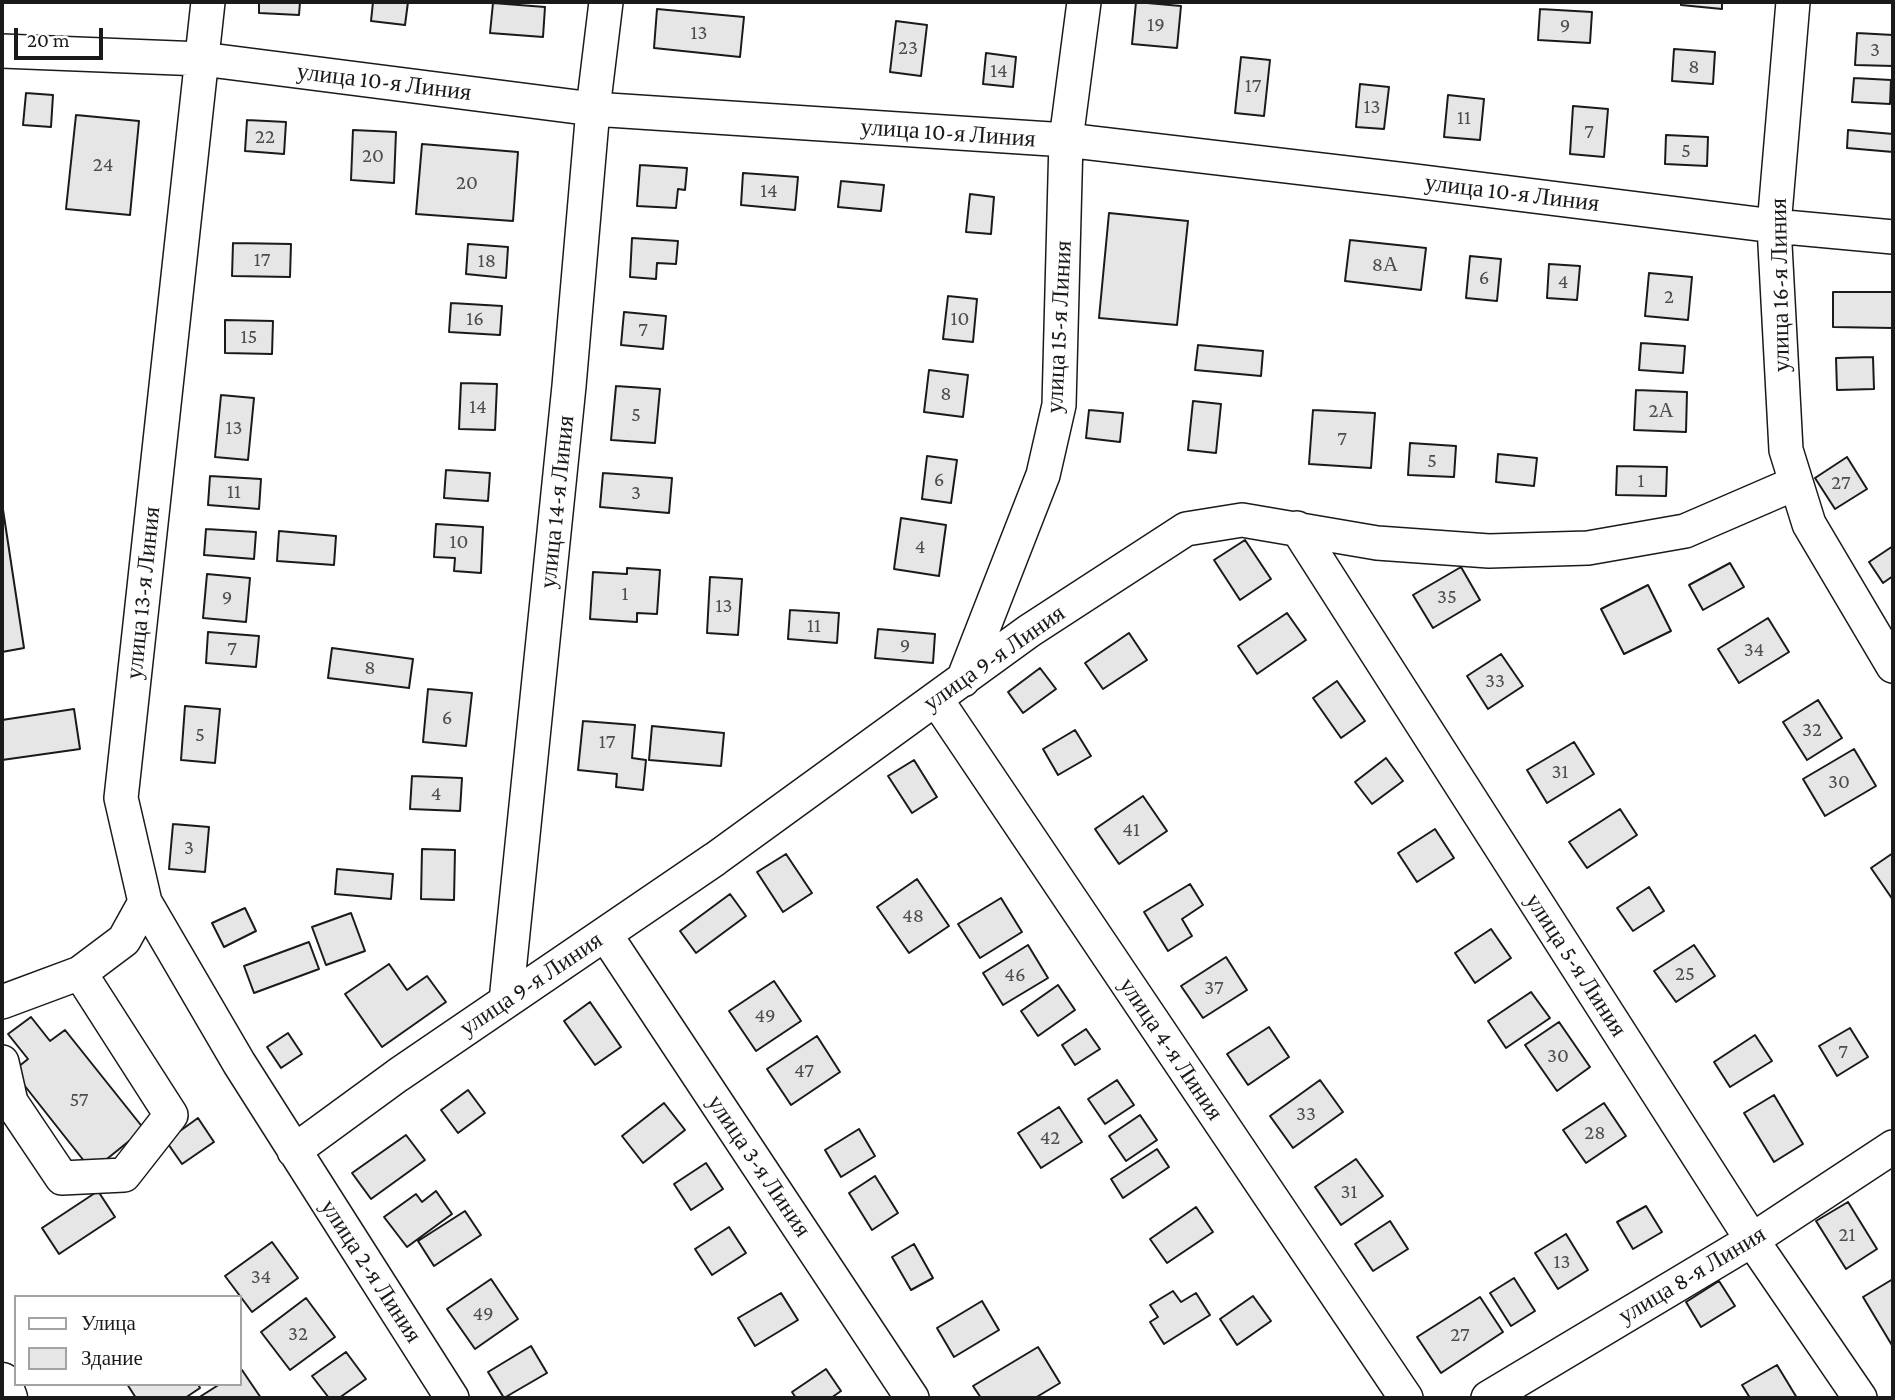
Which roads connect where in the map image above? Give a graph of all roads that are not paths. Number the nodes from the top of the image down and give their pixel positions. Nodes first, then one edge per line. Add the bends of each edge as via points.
1 (208, 2) edge
2 (606, 2) edge
3 (1084, 2) edge
4 (1793, 2) edge
5 (2, 51) edge
6 (202, 59) junction
7 (593, 109) junction
8 (1066, 141) junction
9 (1774, 226) junction
10 (1893, 237) edge
11 (1796, 483) junction
12 (1297, 528) junction
13 (1893, 666) edge
14 (963, 680) junction
15 (936, 699) junction
16 (145, 902) junction
17 (605, 934) junction
18 (80, 973) junction
19 (506, 1001) junction
20 (2, 1002) edge
21 (2, 1062) edge
22 (292, 1147) junction
23 (1893, 1147) edge
24 (1752, 1240) junction
25 (452, 1398) edge
26 (912, 1398) edge
27 (1406, 1398) edge
28 (1488, 1398) edge
29 (1860, 1398) edge

1 - 6 street, улица 13-я Линия
2 - 7 street, улица 14-я Линия
3 - 8 street, улица 15-я Линия
4 - 9 street, улица 16-я Линия
5 - 6 street, улица 10-я Линия
6 - 7 street, улица 10-я Линия
6 - 16 street, улица 13-я Линия via 121,798
7 - 8 street, улица 10-я Линия
7 - 19 street, улица 14-я Линия
8 - 9 street, улица 10-я Линия
8 - 14 street, улица 15-я Линия via 1059,405 1043,475
9 - 10 street, улица 10-я Линия
9 - 11 street, улица 16-я Линия via 1786,450
11 - 12 street, улица 9-я Линия via 1685,531 1588,548 1489,551 1377,543
11 - 13 street, улица 16-я Линия via 1809,524
12 - 14 street, улица 9-я Линия via 1241,520 1186,529
12 - 24 street, улица 5-я Линия
14 - 15 street, улица 9-я Линия
15 - 17 street, улица 9-я Линия
15 - 27 street, улица 4-я Линия
16 - 18 street via 124,940
16 - 22 street, улица 13-я Линия
17 - 19 street, улица 9-я Линия
17 - 26 street, улица 3-я Линия
18 - 20 street
18 - 21 street via 171,1115 124,1175 62,1178 11,1102
19 - 22 street, улица 9-я Линия
22 - 25 street, улица 2-я Линия
23 - 24 street, улица 8-я Линия
24 - 28 street, улица 8-я Линия
24 - 29 street, улица 5-я Линия

